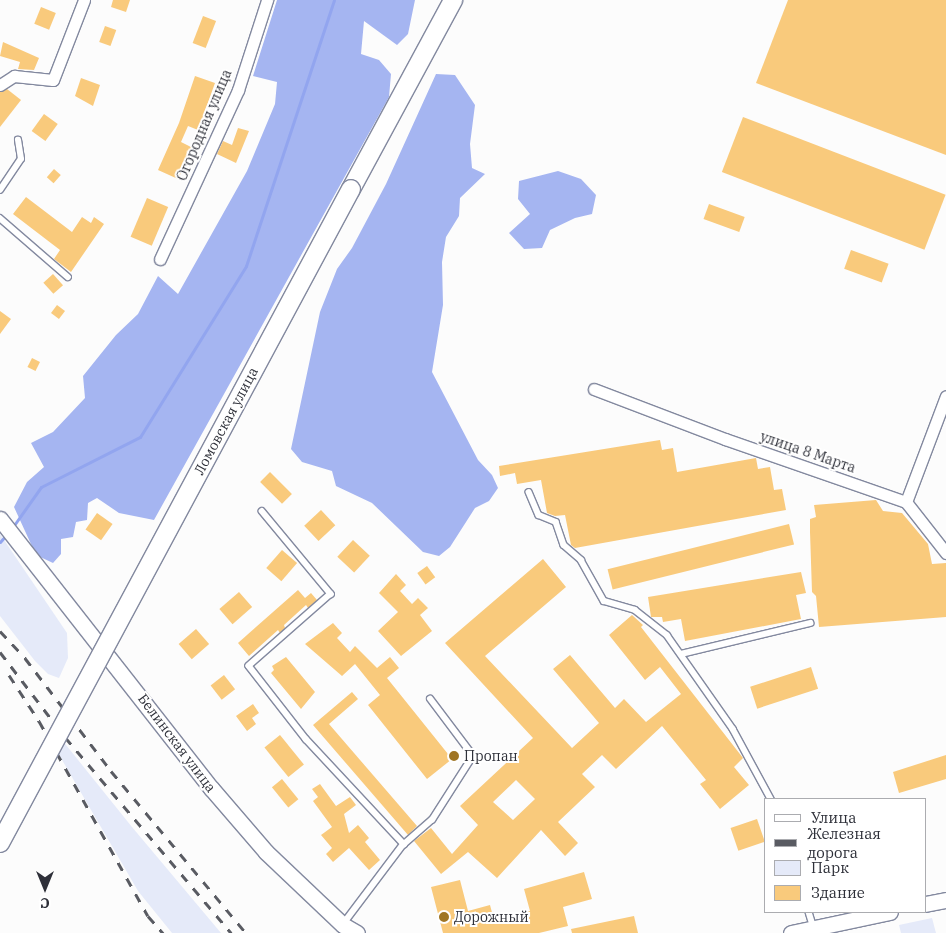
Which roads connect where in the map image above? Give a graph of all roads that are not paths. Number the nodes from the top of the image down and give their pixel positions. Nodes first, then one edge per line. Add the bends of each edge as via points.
1 (84, 0) edge
2 (267, 0) edge
3 (453, 0) edge
4 (0, 85) edge
5 (18, 140) dead end
6 (0, 190) edge
7 (0, 218) edge
8 (160, 259) dead end
9 (68, 277) dead end
10 (594, 389) dead end
11 (946, 396) edge
12 (529, 492) dead end
13 (906, 502) junction
14 (262, 511) dead end
15 (7, 528) edge
16 (946, 553) edge
17 (810, 623) dead end
18 (681, 654) junction
19 (430, 699) dead end
20 (770, 798) edge
21 (0, 843) edge
22 (404, 844) junction
23 (946, 900) edge
24 (926, 904) edge
25 (810, 913) edge
26 (885, 913) edge
27 (343, 925) junction
28 (814, 928) junction
29 (356, 933) edge
30 (791, 933) edge

1 - 4 street via 53,80 14,76
2 - 8 street, Огородная улица via 238,90
3 - 21 main road, Ломовская улица, bridge
5 - 6 lane via 21,159
7 - 9 lane
10 - 13 street, улица 8 Марта via 725,440
11 - 13 street
12 - 18 lane via 539,515 556,522 564,545 581,560 604,601 635,610 667,635
13 - 16 street
14 - 22 lane via 331,594 249,666 306,739
15 - 27 main road, Белинская улица via 211,788 266,852
17 - 18 lane
18 - 20 lane via 733,729
19 - 22 lane via 473,756 432,820
22 - 27 lane
23 - 24 main road
25 - 28 lane
26 - 28 main road
27 - 29 main road, Белинская улица
28 - 30 main road

